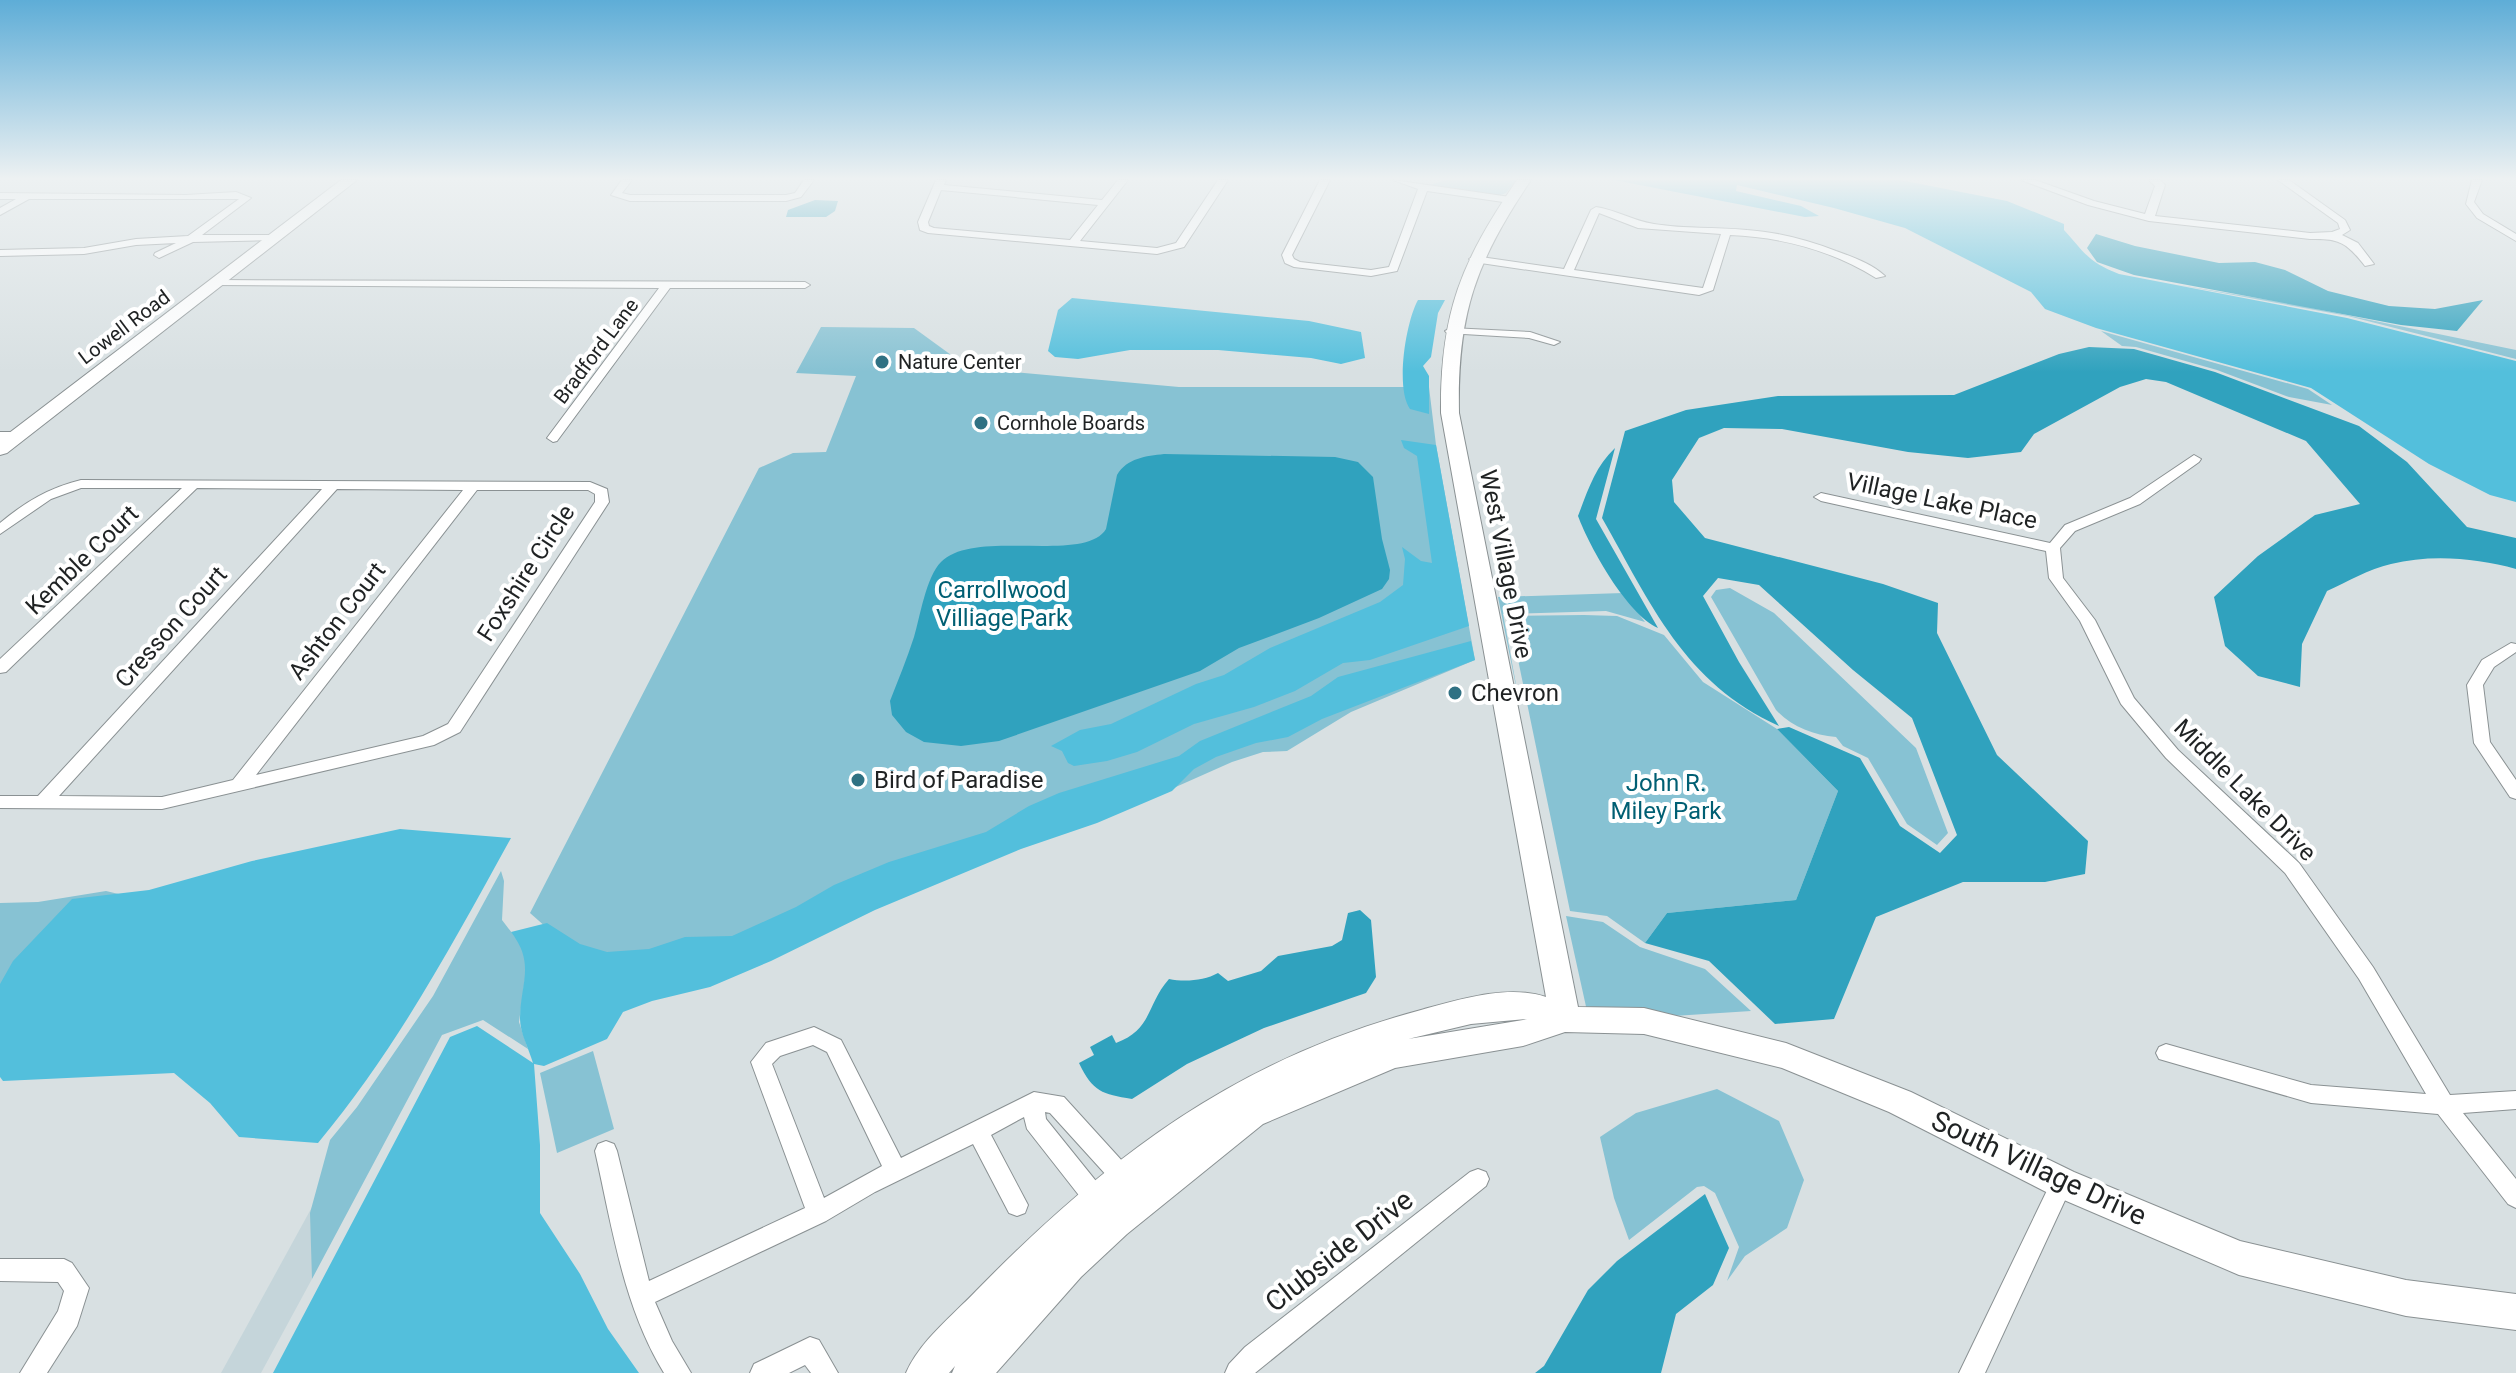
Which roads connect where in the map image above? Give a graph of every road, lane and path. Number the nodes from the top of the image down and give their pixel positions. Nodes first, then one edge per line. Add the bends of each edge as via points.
1 (122, 244) edge
2 (181, 244) edge
3 (267, 244) edge
4 (1086, 244) edge
5 (1181, 244) edge
6 (1293, 244) edge
7 (1402, 244) edge
8 (1483, 244) edge
9 (1581, 244) edge
10 (1723, 244) edge
11 (1801, 244) edge
12 (2352, 244) edge
13 (0, 253) edge
14 (159, 255) dead end
15 (1474, 259) junction
16 (2369, 264) dead end
17 (1567, 274) junction
18 (1880, 276) dead end
19 (217, 283) junction
20 (667, 285) junction
21 (805, 285) dead end
22 (1451, 331) junction
23 (1554, 342) dead end
24 (8, 436) edge
25 (553, 438) dead end
26 (0, 449) edge
27 (2194, 459) dead end
28 (194, 484) junction
29 (333, 485) junction
30 (473, 486) junction
31 (1821, 497) dead end
32 (0, 530) edge
33 (2053, 548) junction
34 (2511, 648) dead end
35 (0, 668) edge
36 (239, 785) junction
37 (2516, 793) edge
38 (0, 802) edge
39 (43, 802) junction
40 (1565, 1019) junction
41 (2166, 1053) dead end
42 (2516, 1100) edge
43 (1034, 1101) junction
44 (2444, 1105) junction
45 (978, 1131) junction
46 (606, 1151) dead end
47 (896, 1171) junction
48 (1478, 1179) dead end
49 (2062, 1183) junction
50 (2516, 1197) edge
51 (1119, 1199) junction
52 (1017, 1205) dead end
53 (818, 1213) junction
54 (0, 1270) edge
55 (642, 1296) junction
56 (2516, 1312) edge
57 (33, 1373) edge
58 (678, 1373) edge
59 (763, 1373) edge
60 (825, 1373) edge
61 (925, 1373) edge
62 (971, 1373) edge
63 (1238, 1373) edge
64 (1972, 1373) edge

1 - 13 street via 69,252
2 - 14 street
3 - 19 street, Lowell Road
4 - 5 street via 1167,251
6 - 7 street via 1287,255 1298,265 1371,273 1393,269
8 - 15 street, West Village Drive
9 - 17 street
10 - 17 street via 1708,290 1699,292
11 - 18 street via 1862,264
12 - 16 street
15 - 17 street
15 - 22 street, West Village Drive
19 - 20 street
19 - 24 street, Lowell Road
20 - 21 street
20 - 25 street, Bradford Lane
22 - 23 street via 1530,335
22 - 40 street, West Village Drive via 1450,413
24 - 26 street, Lowell Road
27 - 33 street via 2135,501 2070,528
28 - 29 street, Foxshire Circle
28 - 32 street, Foxshire Circle via 81,484 54,490
28 - 35 street, Kemble Court
29 - 30 street, Foxshire Circle
29 - 39 street, Cresson Court
30 - 36 street, Ashton Court
30 - 36 street, Foxshire Circle via 590,486 602,492 602,502 454,728 428,741
31 - 33 street, Village Lake Place
33 - 44 street, Middle Lake Drive via 2056,578 2087,620 2127,700 2172,754 2292,868 2366,973
34 - 37 street via 2488,664 2475,685 2482,743
36 - 39 street, Foxshire Circle via 162,803
38 - 39 street, Foxshire Circle
40 - 49 street, South Village Drive via 1644,1021 1786,1056 1900,1102
40 - 51 street, South Village Drive via 1536,1007 1510,1007 1373,1034 1324,1052 1240,1092 1164,1143
41 - 44 street via 2311,1094
42 - 44 street
43 - 45 street
43 - 51 street via 1035,1122
43 - 51 street via 1056,1104
44 - 50 street, Middle Lake Drive
45 - 47 street
45 - 52 street
46 - 55 street
47 - 53 street
47 - 53 street via 834,1046 814,1036 773,1049 761,1062
48 - 63 street, Clubside Drive
49 - 56 street, South Village Drive via 2239,1258 2406,1298
49 - 64 street
51 - 61 street, South Village Drive via 1051,1239
51 - 62 street, South Village Drive
53 - 55 street
54 - 57 street via 64,1271 77,1288 68,1317
55 - 58 street via 656,1338
59 - 60 street via 810,1349

